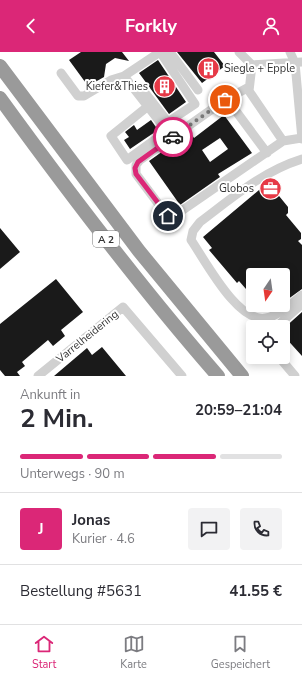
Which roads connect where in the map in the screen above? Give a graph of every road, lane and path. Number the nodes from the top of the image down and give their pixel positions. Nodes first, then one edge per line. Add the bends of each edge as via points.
1 (160, 52) edge
2 (170, 52) edge
3 (239, 52) edge
4 (290, 52) edge
5 (299, 62) edge
6 (252, 65) junction
7 (0, 66) edge
8 (61, 73) dead end
9 (126, 74) junction
10 (249, 87) junction
11 (198, 90) dead end
12 (0, 98) edge
13 (228, 99) junction
14 (147, 107) junction
15 (302, 138) edge
16 (283, 141) junction
17 (267, 154) junction
18 (302, 159) edge
19 (302, 295) edge
20 (302, 304) edge
21 (284, 320) edge
22 (285, 364) edge
23 (38, 376) edge
24 (182, 376) edge
25 (218, 376) edge
26 (242, 376) edge
27 (295, 376) edge

1 - 9 street
1 - 9 street via 195,104 168,122
2 - 11 street
3 - 6 street
4 - 5 street
5 - 6 street
5 - 15 street
6 - 10 street
7 - 26 highway, A 2 via 139,251
8 - 9 street via 78,96 84,96
9 - 14 street
10 - 13 street
10 - 16 street via 249,91
12 - 25 highway, A 2 via 124,262
13 - 17 street
13 - 17 street via 138,162 136,174 165,213 174,216
14 - 14 street via 111,136 127,160 167,131
15 - 16 street
16 - 17 street
18 - 19 street via 264,174 200,222 193,231 191,240 228,295 253,318 266,318 284,309
20 - 21 street
22 - 27 street
23 - 24 street, Varrelheidering via 123,307

